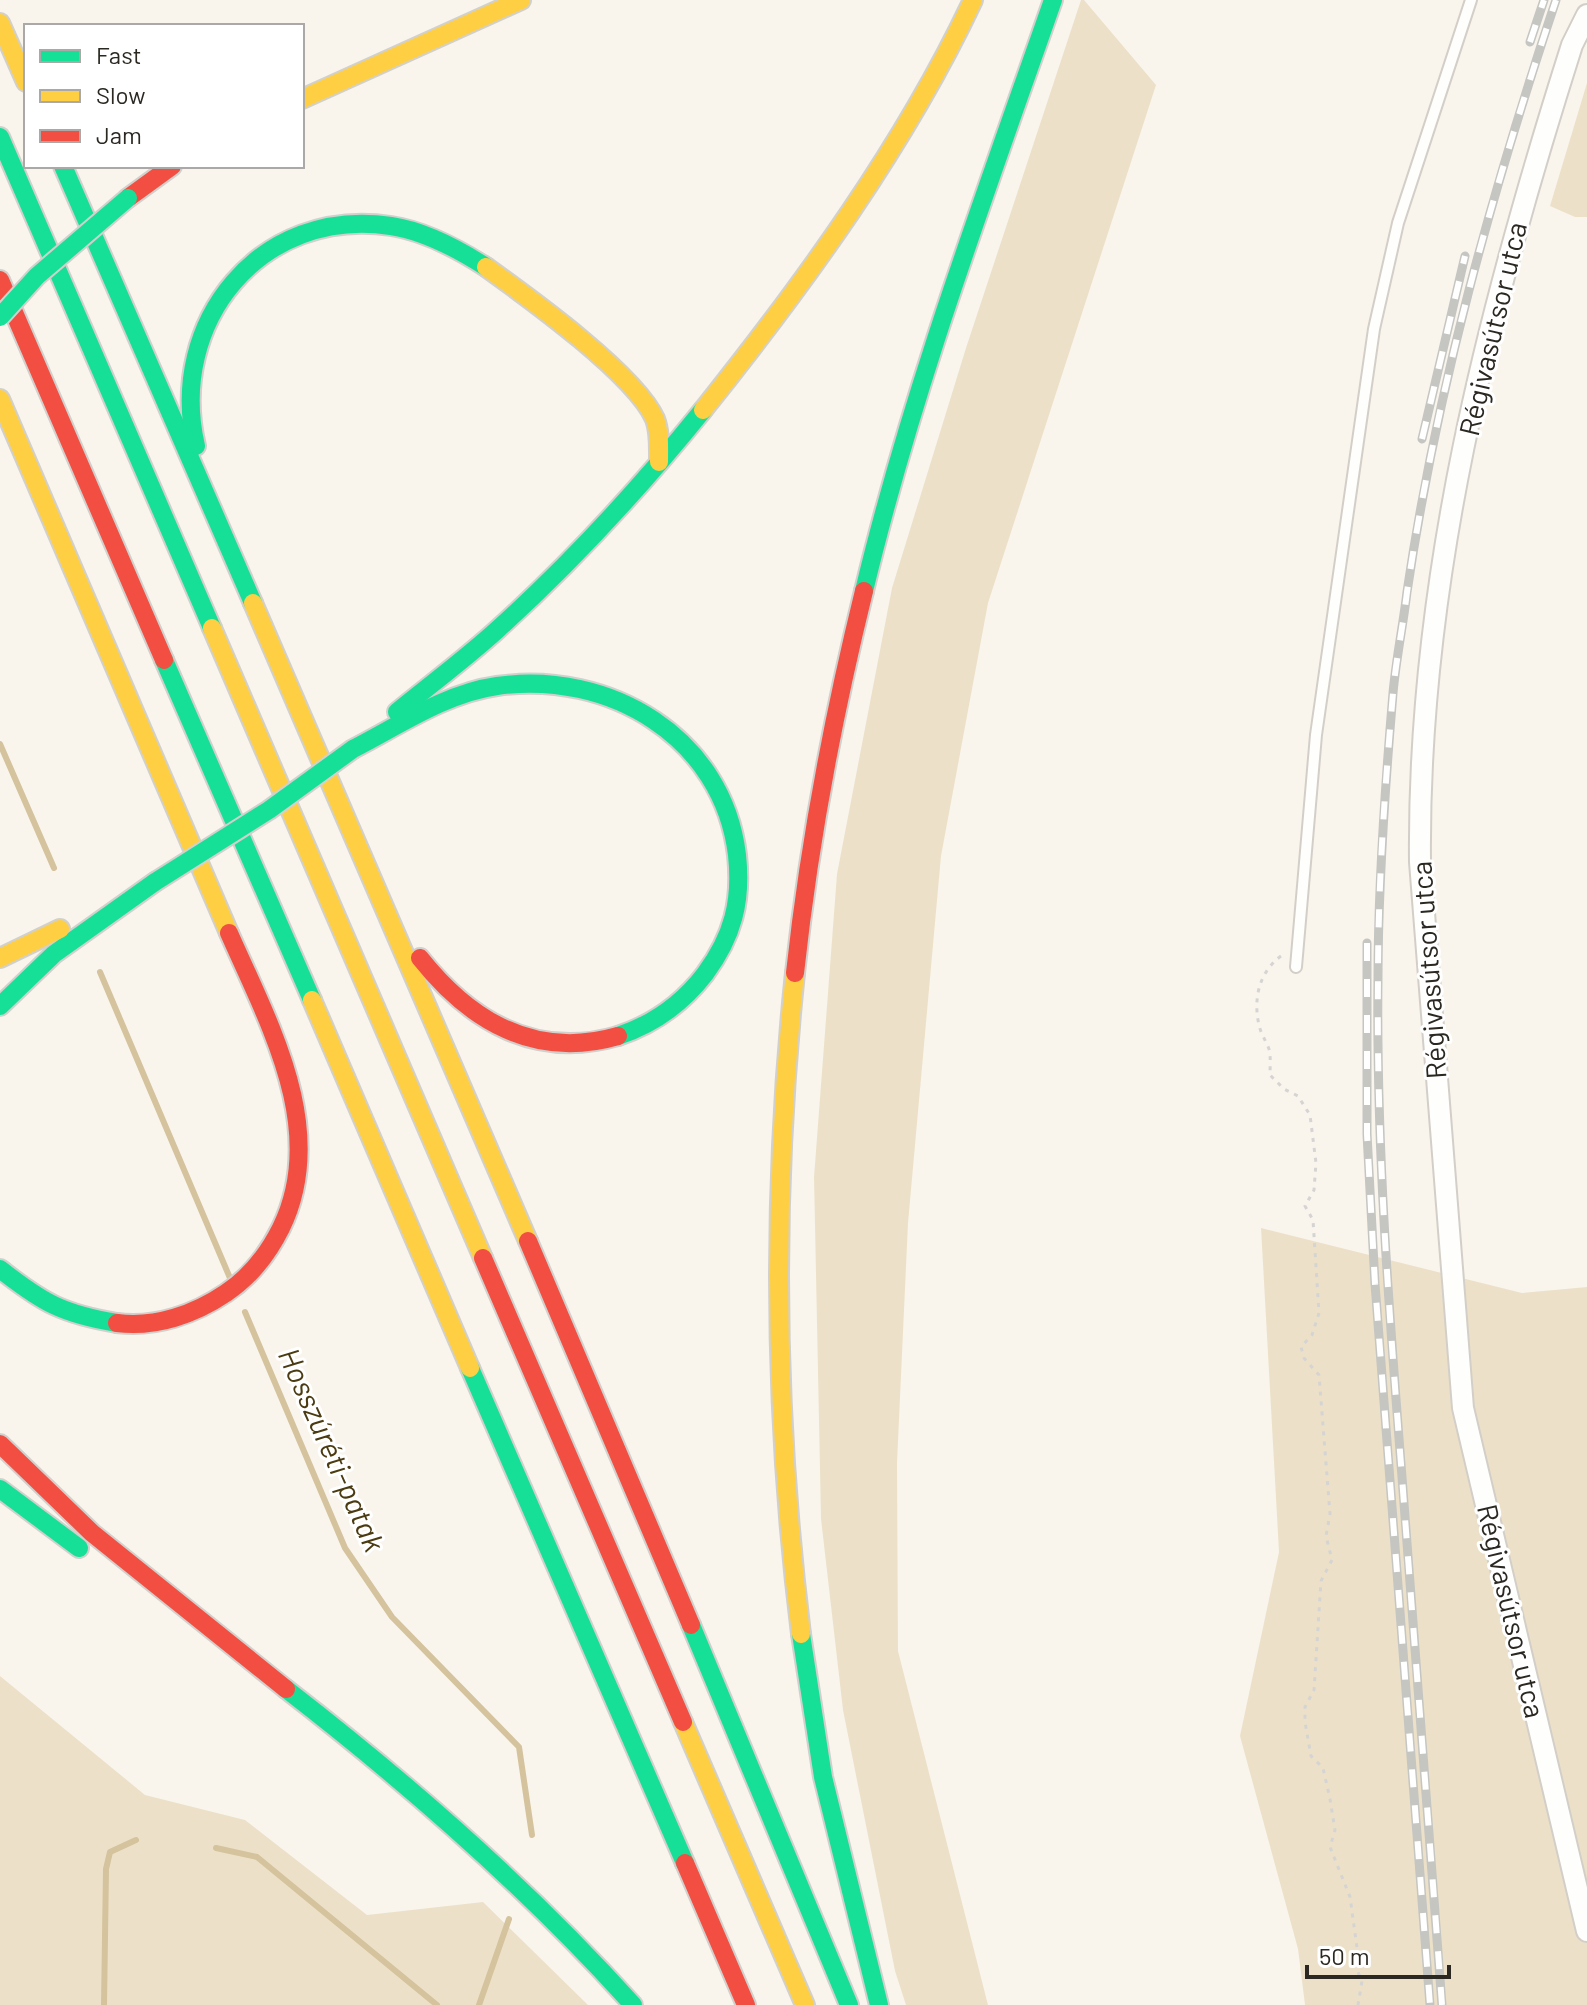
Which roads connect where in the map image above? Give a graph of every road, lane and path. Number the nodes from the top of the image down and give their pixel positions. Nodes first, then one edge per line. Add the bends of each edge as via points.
1 (521, 0) edge
2 (973, 0) edge
3 (1053, 0) edge
4 (1471, 0) edge
5 (1587, 15) edge
6 (0, 23) edge
7 (24, 77) edge
8 (304, 98) edge
9 (0, 137) edge
10 (64, 168) edge
11 (169, 168) edge
12 (0, 280) edge
13 (0, 317) edge
14 (0, 399) edge
15 (659, 462) junction
16 (222, 532) junction
17 (353, 749) junction
18 (155, 882) junction
19 (389, 916) junction
20 (1298, 945) junction
21 (0, 958) edge
22 (1296, 967) dead end
23 (0, 1006) edge
24 (0, 1269) edge
25 (0, 1444) edge
26 (0, 1489) edge
27 (89, 1556) dead end
28 (125, 1583) dead end
29 (219, 1638) junction
30 (1587, 1931) edge
31 (633, 2005) edge
32 (746, 2005) edge
33 (805, 2005) edge
34 (849, 2005) edge
35 (879, 2005) edge
36 (1358, 2005) edge

1 - 8 highway
2 - 15 highway via 912,114 799,287
3 - 35 highway via 910,425 868,571 825,770 790,1035 778,1219 780,1392 793,1570 816,1741 839,1856
4 - 20 lane via 1398,223 1374,329 1316,735
5 - 30 street, Régivasútsor utca via 1568,59 1508,258 1463,454 1435,609 1419,804 1463,1408
6 - 7 highway
9 - 33 highway
10 - 16 highway
11 - 13 highway, bridge via 37,276
12 - 32 highway
14 - 24 highway via 277,1044 294,1097 300,1148 292,1203 266,1255 238,1286 204,1308 166,1320 101,1324 55,1310
15 - 16 highway via 656,421 640,395 472,258 414,231 384,225 318,229 256,258 216,302 203,329 190,400 194,438
15 - 17 highway via 508,619
16 - 19 highway
17 - 18 highway, bridge
17 - 19 highway via 463,695 495,686 578,687 620,700 670,730 711,774 733,826 739,857 734,923 716,960 663,1016 630,1034 563,1044 532,1041 503,1030 448,993
18 - 21 highway
18 - 23 highway via 60,946
19 - 34 highway
20 - 22 lane
20 - 36 path via 1271,963 1260,982 1258,1023 1269,1050 1270,1075 1298,1096 1310,1115 1316,1163 1314,1190 1305,1206 1313,1220 1319,1313 1312,1335 1301,1347 1319,1375 1330,1514 1326,1536 1332,1560 1321,1581 1314,1690 1305,1707 1305,1722 1311,1756 1323,1768 1330,1799 1335,1830 1330,1847 1350,1897 1356,1968 1362,1981
25 - 29 highway via 112,1552
26 - 27 highway
28 - 29 highway
29 - 31 highway via 476,1847 590,1956

